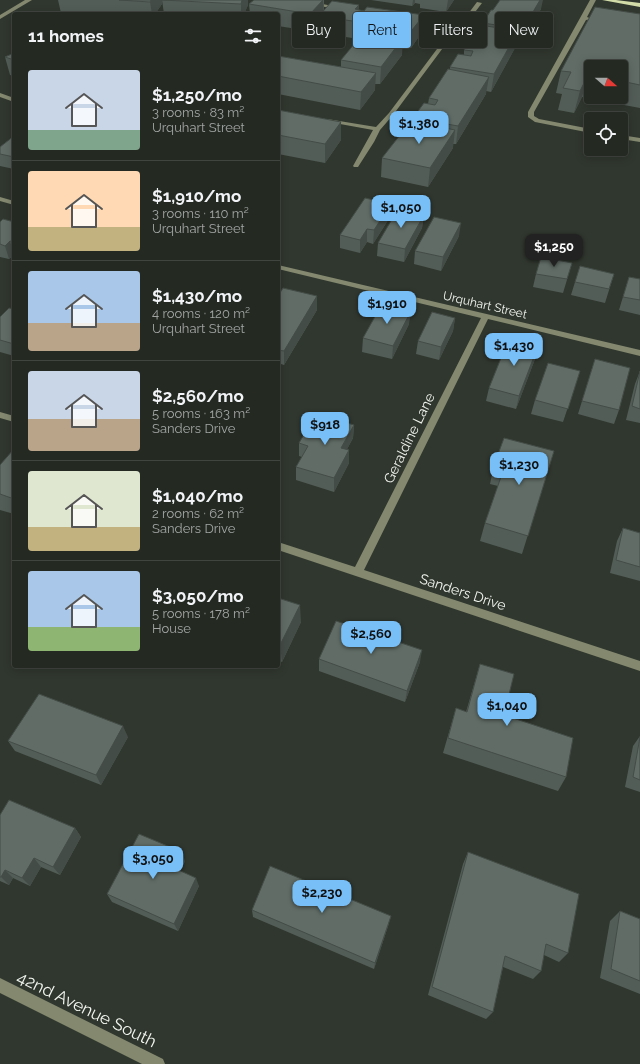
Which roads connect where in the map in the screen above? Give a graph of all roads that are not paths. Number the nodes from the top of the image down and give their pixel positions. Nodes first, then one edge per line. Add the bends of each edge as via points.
1 (29, 0) edge
2 (293, 0) edge
3 (593, 0) edge
4 (605, 0) edge
5 (479, 3) dead end
6 (640, 5) edge
7 (348, 9) edge
8 (472, 12) edge
9 (0, 18) edge
10 (584, 18) junction
11 (598, 20) edge
12 (440, 48) edge
13 (0, 95) edge
14 (12, 99) edge
15 (323, 119) edge
16 (377, 129) junction
17 (584, 130) edge
18 (628, 138) edge
19 (640, 140) edge
20 (356, 166) dead end
21 (0, 200) edge
22 (12, 203) edge
23 (280, 267) edge
24 (485, 317) junction
25 (640, 353) edge
26 (0, 415) edge
27 (12, 418) edge
28 (280, 547) edge
29 (358, 572) junction
30 (640, 666) edge
31 (0, 986) edge
32 (158, 1064) edge

1 - 9 street
2 - 7 street
3 - 10 street
4 - 6 main road
5 - 8 street
10 - 11 street
10 - 17 street via 531,112 531,117 537,121
12 - 16 street
13 - 14 street
15 - 16 street
16 - 20 street
18 - 19 street
21 - 22 street
23 - 24 street, Urquhart Street
24 - 25 street, Urquhart Street
24 - 29 street, Geraldine Lane
26 - 27 street
28 - 29 street, Sanders Drive
29 - 30 street, Sanders Drive
31 - 32 street, 42nd Avenue South

